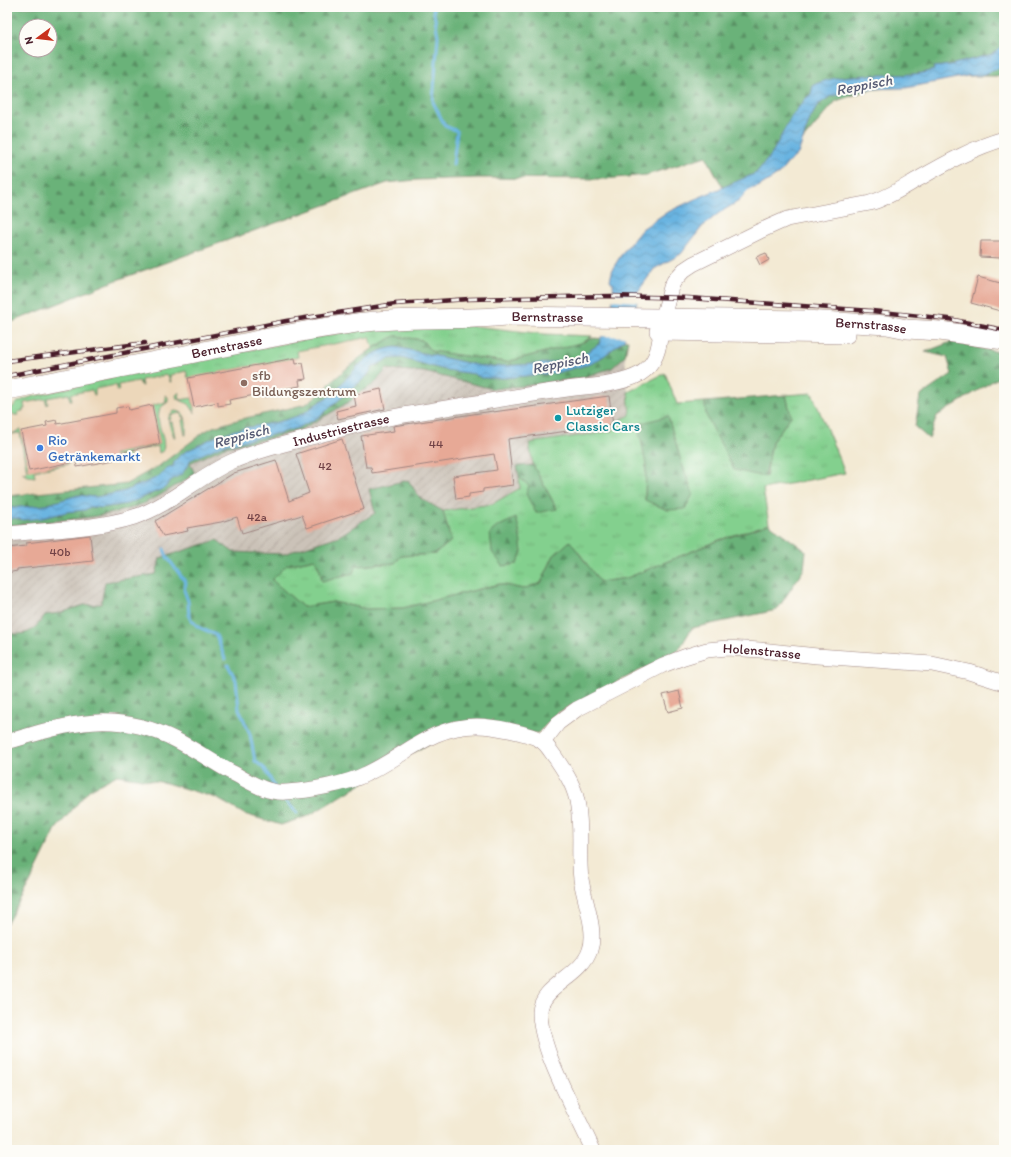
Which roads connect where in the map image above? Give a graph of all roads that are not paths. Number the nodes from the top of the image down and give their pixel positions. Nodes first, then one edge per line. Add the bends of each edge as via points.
1 (1004, 140) edge
2 (662, 325) junction
3 (1004, 340) edge
4 (7, 390) edge
5 (7, 534) edge
6 (1004, 683) edge
7 (7, 742) edge
8 (543, 742) junction
9 (593, 1150) edge

1 - 2 street, Industriestrasse via 979,148 939,167 883,199 788,219 702,259 684,270 674,281
2 - 3 main road, Bernstrasse via 805,320 887,325
2 - 4 main road, Bernstrasse via 507,316 472,319 390,319 285,335
2 - 5 street, Industriestrasse via 654,361 640,374 623,381 405,414 355,425 239,458 211,472 162,504 135,516 94,525
6 - 8 street, Holenstrasse via 932,664 760,650 707,650 664,665 577,709 558,723
7 - 8 street via 80,723 118,722 140,726 179,741 212,762 264,789 282,793 359,777 426,738 459,727 501,728
8 - 9 street via 566,774 577,799 581,875 592,938 590,950 582,964 545,996 540,1007 540,1019 556,1072

